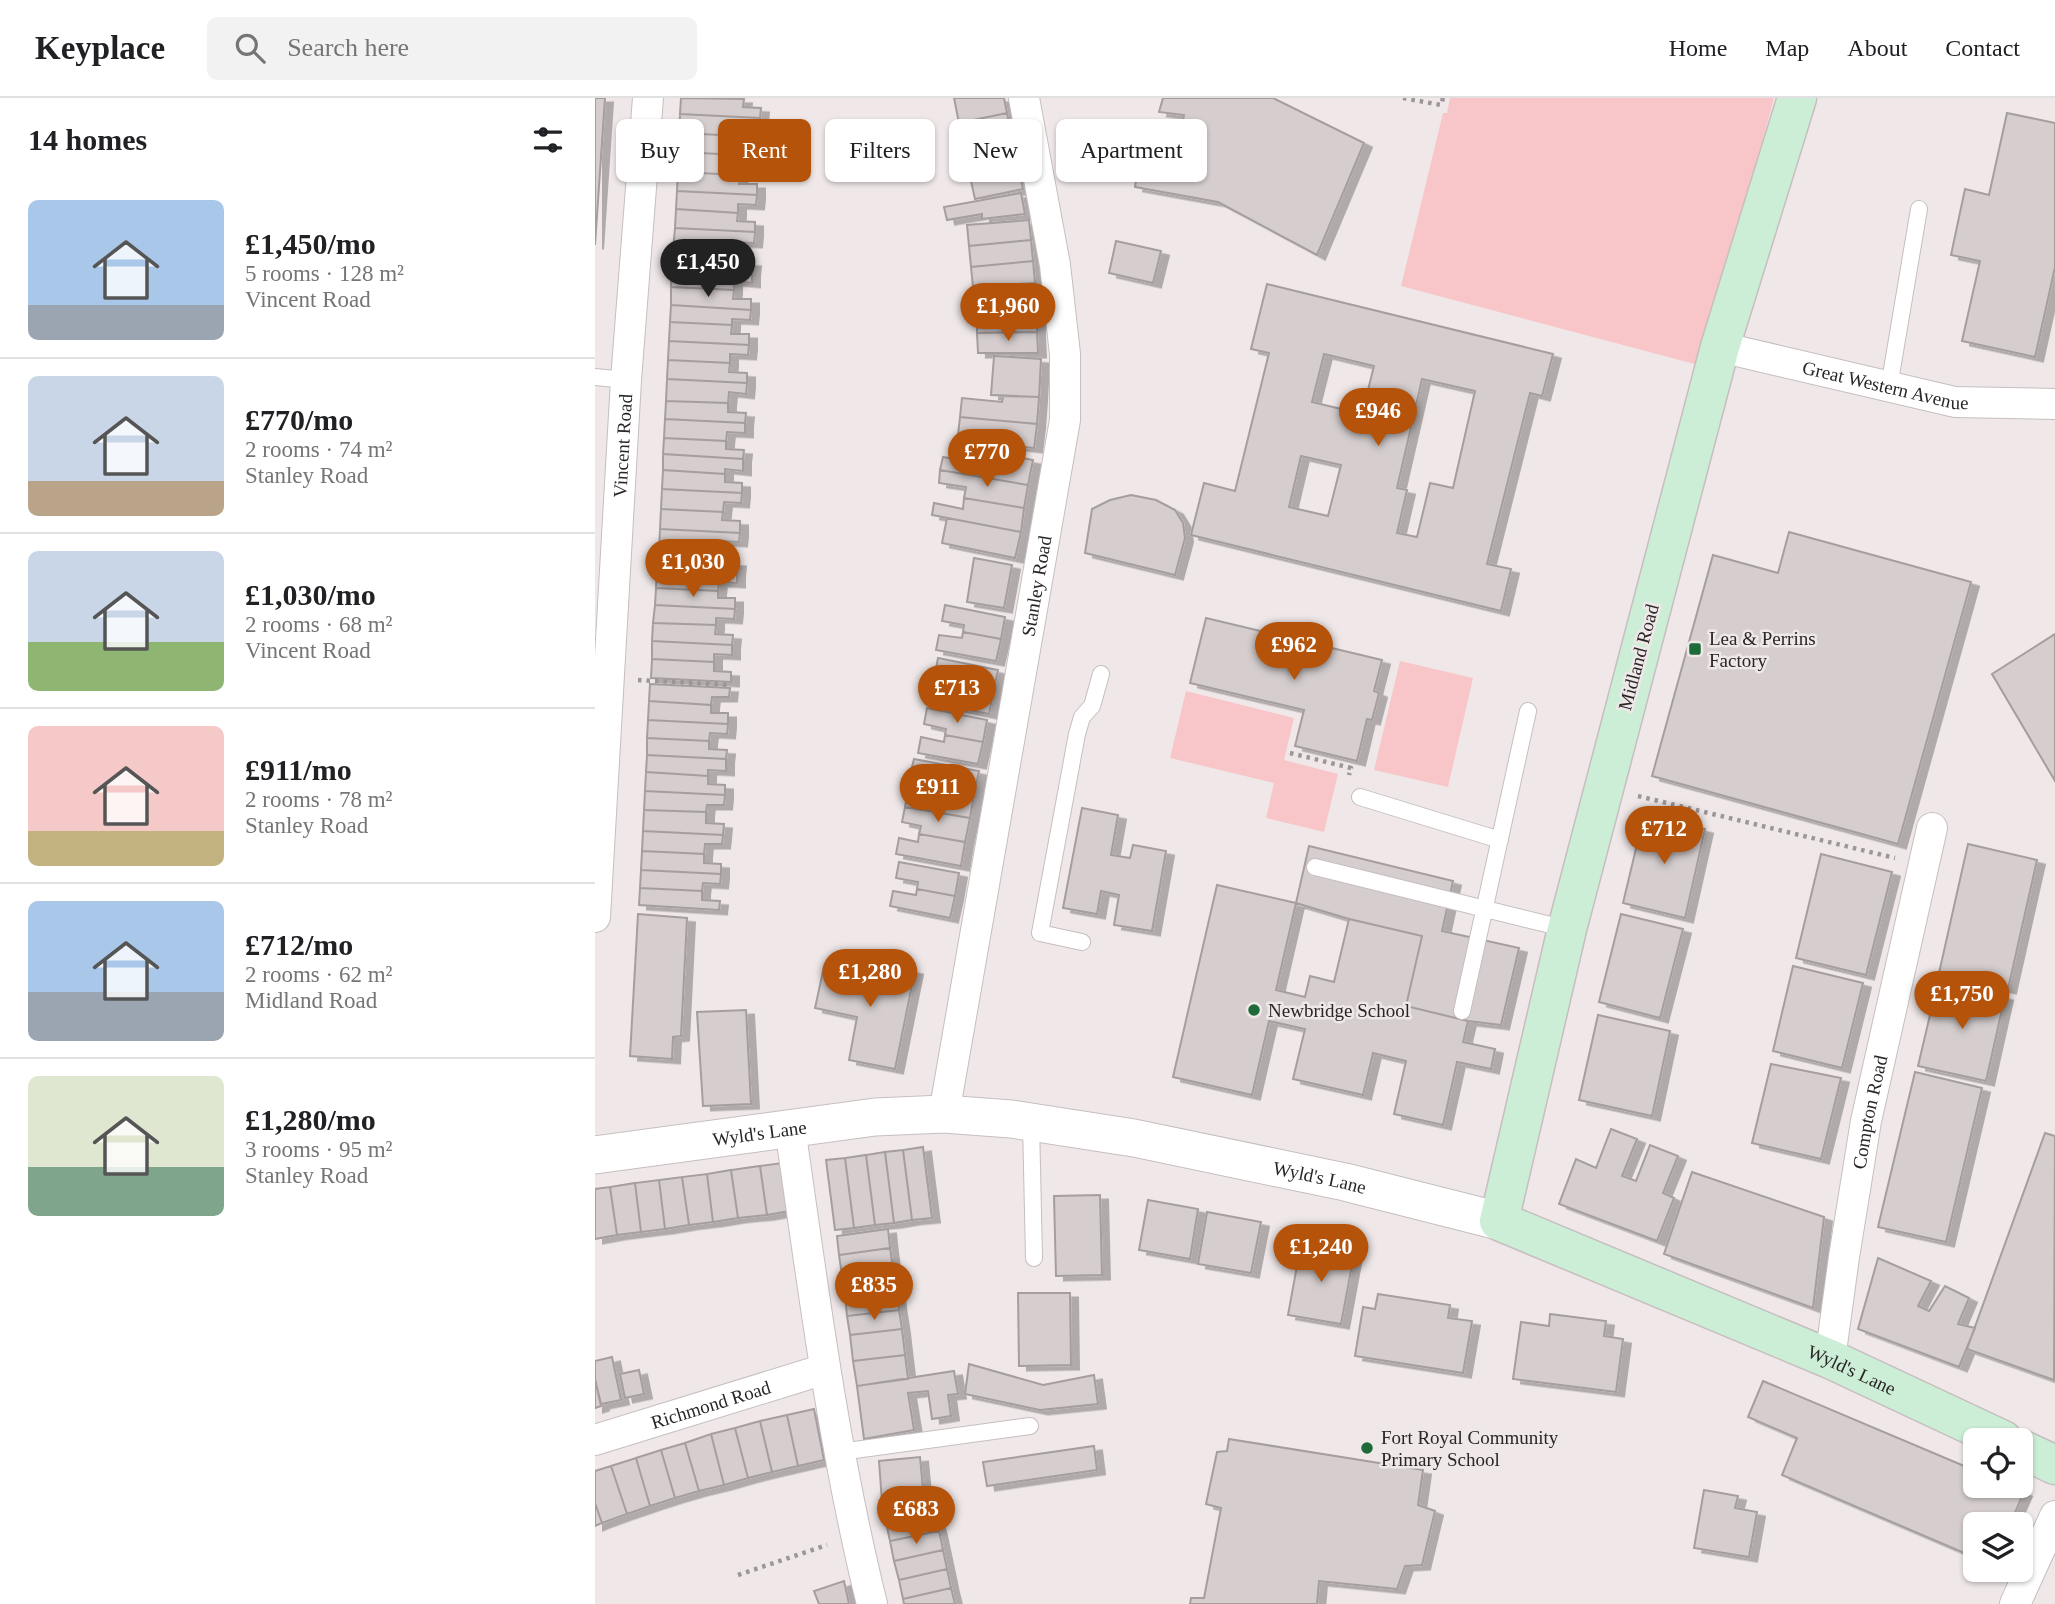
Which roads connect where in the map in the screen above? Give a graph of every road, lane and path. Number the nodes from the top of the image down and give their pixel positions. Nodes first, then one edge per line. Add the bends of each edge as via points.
1 (648, 98) edge
2 (1024, 98) edge
3 (1403, 98) edge
4 (1443, 98) edge
5 (1797, 98) edge
6 (1919, 209) dead end
7 (1720, 347) junction
8 (595, 377) edge
9 (626, 380) junction
10 (1889, 387) junction
11 (2055, 404) edge
12 (1101, 674) dead end
13 (609, 679) junction
14 (730, 685) dead end
15 (1528, 711) dead end
16 (1290, 753) dead end
17 (1604, 788) junction
18 (1360, 797) joint
19 (1932, 828) dead end
20 (1500, 840) junction
21 (1923, 865) junction
22 (1315, 867) dead end
23 (1485, 909) junction
24 (595, 917) edge
25 (1567, 929) junction
26 (1082, 942) dead end
27 (1462, 1011) dead end
28 (944, 1114) junction
29 (1031, 1122) junction
30 (790, 1128) junction
31 (595, 1155) edge
32 (1499, 1221) junction
33 (1034, 1258) dead end
34 (1830, 1359) junction
35 (825, 1369) junction
36 (1030, 1426) dead end
37 (1977, 1428) edge
38 (595, 1440) edge
39 (840, 1452) junction
40 (2033, 1455) edge
41 (2055, 1465) edge
42 (2055, 1516) edge
43 (855, 1535) junction
44 (739, 1575) dead end
45 (872, 1604) edge
46 (2015, 1604) edge

1 - 9 street, Vincent Road
2 - 28 street, Stanley Road via 1055,265 1065,354 1065,420
3 - 4 path via 1441,105
5 - 7 main road, Midland Road
6 - 10 lane
7 - 10 street, Great Western Avenue
7 - 17 main road, Midland Road
8 - 9 lane
9 - 13 street, Vincent Road
10 - 11 street, Great Western Avenue via 1955,402
12 - 26 lane via 1092,706 1082,717 1077,734 1040,933
13 - 14 path
13 - 24 street, Vincent Road
15 - 20 lane
16 - 18 path via 1351,768 1344,793
17 - 21 path
17 - 25 main road, Midland Road
18 - 20 lane
19 - 21 street, Compton Road
20 - 23 lane
21 - 34 street, Compton Road via 1866,1121
22 - 23 lane
23 - 25 lane
23 - 27 lane
25 - 32 main road, Midland Road
28 - 29 street, Wyld's Lane
28 - 30 street, Wyld's Lane
29 - 32 street, Wyld's Lane via 1234,1157
29 - 33 lane
30 - 31 street, Wyld's Lane
30 - 35 street
32 - 34 main road, Wyld's Lane
34 - 37 main road, Wyld's Lane
35 - 38 street, Richmond Road
35 - 39 street
36 - 39 lane
39 - 43 street
40 - 41 main road
42 - 46 street
43 - 44 path
43 - 45 street

